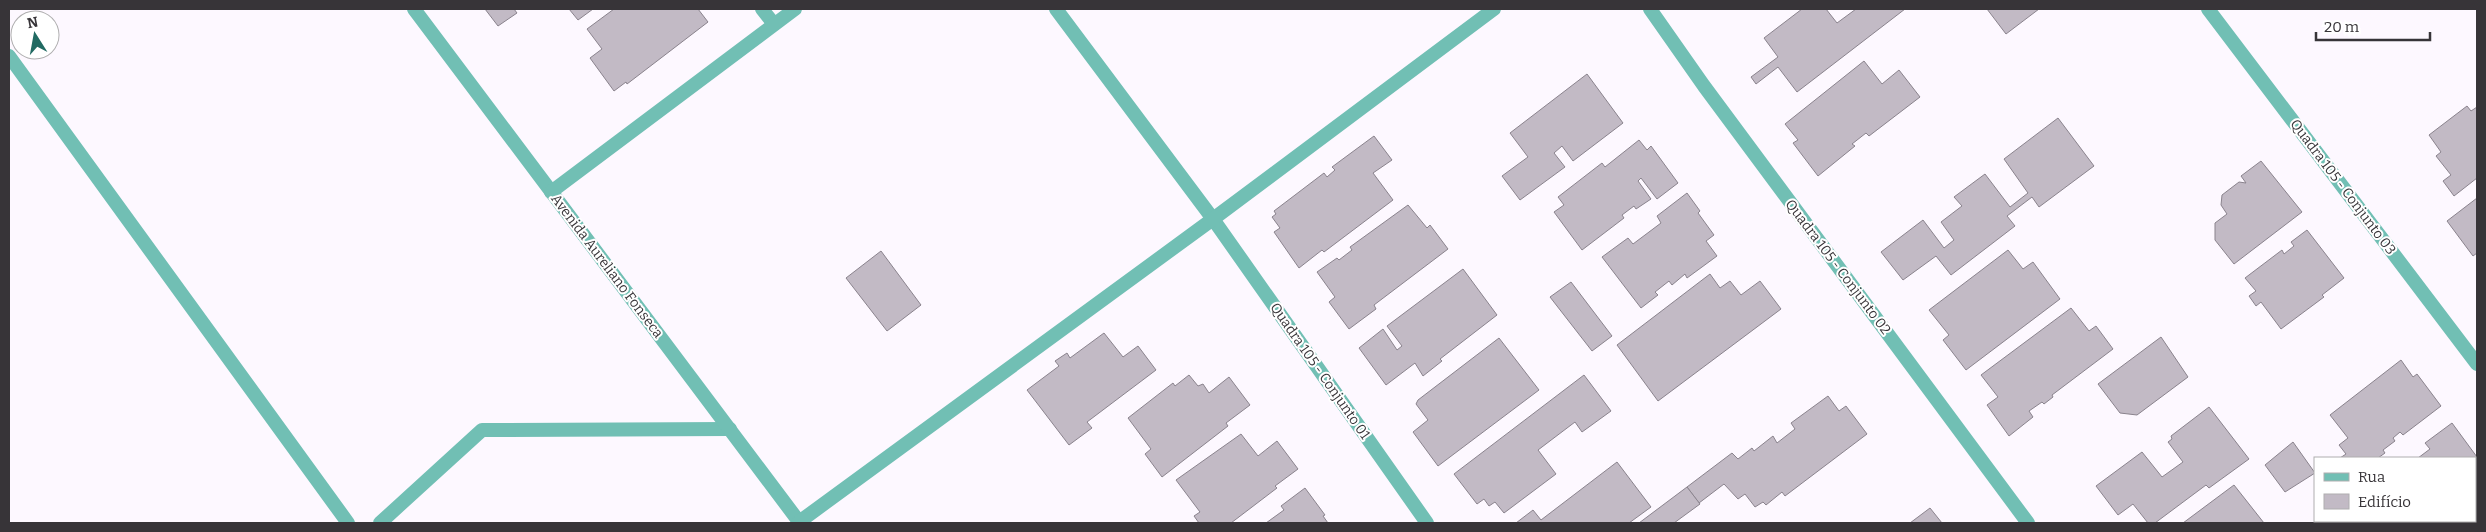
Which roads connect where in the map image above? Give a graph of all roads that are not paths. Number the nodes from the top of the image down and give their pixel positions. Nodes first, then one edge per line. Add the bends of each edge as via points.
1 (414, 9) edge
2 (762, 9) edge
3 (795, 9) edge
4 (1056, 9) edge
5 (1494, 9) edge
6 (1650, 9) edge
7 (2208, 9) edge
8 (774, 24) junction
9 (9, 56) edge
10 (551, 192) junction
11 (1213, 219) junction
12 (2477, 364) edge
13 (730, 429) junction
14 (348, 523) edge
15 (380, 523) edge
16 (800, 523) edge
17 (1426, 523) edge
18 (2028, 523) edge

1 - 10 street, Avenida Aureliano Fonseca
2 - 8 street
3 - 8 street
4 - 11 street, Quadra 105 - Conjunto 01
5 - 11 street
6 - 18 street, Quadra 105 - Conjunto 02
7 - 12 street, Quadra 105 - Conjunto 03
8 - 10 street
9 - 14 street
10 - 13 street, Avenida Aureliano Fonseca
11 - 16 street
11 - 17 street, Quadra 105 - Conjunto 01
13 - 15 street via 482,430
13 - 16 street, Avenida Aureliano Fonseca

